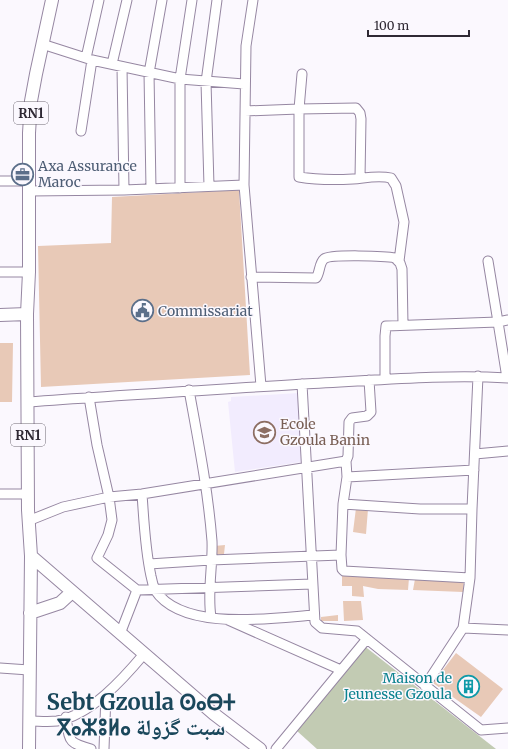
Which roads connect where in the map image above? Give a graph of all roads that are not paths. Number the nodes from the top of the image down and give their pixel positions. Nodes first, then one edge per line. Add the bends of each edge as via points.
1 (52, 0) edge
2 (99, 0) edge
3 (127, 0) edge
4 (162, 0) edge
5 (192, 0) edge
6 (217, 0) edge
7 (253, 0) edge
8 (42, 44) junction
9 (89, 59) junction
10 (112, 64) junction
11 (122, 67) junction
12 (149, 73) junction
13 (302, 74) dead end
14 (180, 79) junction
15 (206, 82) junction
16 (244, 84) junction
17 (299, 109) junction
18 (245, 111) junction
19 (81, 132) dead end
20 (360, 178) junction
21 (0, 181) edge
22 (244, 185) junction
23 (29, 186) junction
24 (209, 186) junction
25 (180, 188) junction
26 (151, 189) junction
27 (124, 190) junction
28 (398, 261) junction
29 (488, 261) dead end
30 (0, 272) edge
31 (29, 272) junction
32 (251, 277) junction
33 (27, 314) junction
34 (0, 315) edge
35 (508, 320) edge
36 (498, 322) junction
37 (403, 324) junction
38 (478, 376) junction
39 (508, 378) edge
40 (385, 379) junction
41 (368, 380) junction
42 (302, 384) junction
43 (261, 386) junction
44 (189, 390) junction
45 (88, 398) junction
46 (28, 402) junction
47 (508, 451) edge
48 (475, 454) junction
49 (346, 460) junction
50 (306, 466) junction
51 (474, 470) junction
52 (347, 477) junction
53 (206, 483) junction
54 (0, 494) edge
55 (28, 494) junction
56 (142, 494) junction
57 (109, 497) junction
58 (343, 504) junction
59 (472, 509) junction
60 (28, 521) junction
61 (341, 555) junction
62 (31, 556) junction
63 (311, 557) junction
64 (211, 560) junction
65 (149, 564) junction
66 (470, 578) junction
67 (312, 584) junction
68 (210, 587) junction
69 (137, 590) junction
70 (155, 590) junction
71 (72, 592) junction
72 (30, 613) junction
73 (314, 615) junction
74 (211, 617) junction
75 (227, 620) junction
76 (463, 628) junction
77 (508, 630) edge
78 (120, 634) junction
79 (366, 640) junction
80 (144, 654) junction
81 (0, 668) edge
82 (29, 670) junction
83 (340, 670) junction
84 (425, 686) junction
85 (106, 694) junction
86 (66, 718) junction
87 (29, 722) junction
88 (508, 728) edge
89 (29, 749) edge
90 (92, 749) edge
91 (104, 749) edge
92 (260, 749) edge
93 (276, 749) edge

1 - 8 main road, RN1
2 - 9 street
3 - 10 street
4 - 12 street
5 - 14 street
6 - 15 street
7 - 16 street via 246,46
8 - 9 street
8 - 23 main road, RN1 via 31,101
9 - 10 street
9 - 19 street
10 - 11 street
11 - 12 street
11 - 27 street
12 - 14 street
12 - 26 street
13 - 17 street
14 - 15 street
14 - 25 street
15 - 16 street
15 - 24 street
16 - 18 street
17 - 18 street
17 - 20 street via 356,108 360,112
17 - 20 street via 299,177 311,180
18 - 22 street
20 - 28 street via 384,176 391,178 396,186 404,222
21 - 23 street
22 - 24 street
22 - 32 street
23 - 27 street
23 - 31 main road, RN1
24 - 25 street
25 - 26 street
26 - 27 street
28 - 32 street via 391,257 328,257 322,262 316,278
28 - 37 street via 402,268
29 - 36 street
30 - 31 street
31 - 33 main road, RN1
32 - 43 street
33 - 34 main road
33 - 46 main road, RN1
35 - 36 street
36 - 37 street
36 - 39 street
37 - 40 street via 386,327
38 - 39 street
38 - 40 street
38 - 48 street
40 - 41 street
41 - 42 street
41 - 49 street via 372,412 350,420
42 - 43 street
42 - 50 street
43 - 44 street
44 - 45 street
44 - 53 street
45 - 46 street
45 - 57 street
46 - 55 main road, RN1
47 - 48 street
48 - 51 street
49 - 50 street
49 - 52 street
50 - 53 street
50 - 63 street
51 - 52 street
51 - 59 street
52 - 58 street
53 - 56 street
53 - 64 street via 212,543
54 - 55 street
55 - 60 main road, RN1
56 - 57 street
56 - 65 street
57 - 60 street via 63,507
57 - 69 street via 111,529 97,558
58 - 59 street via 420,509
58 - 61 street
59 - 66 street
60 - 62 main road, RN1
61 - 63 street
61 - 66 street via 341,569 344,571
62 - 71 main road
62 - 72 main road, RN1
63 - 64 street
63 - 67 street
64 - 65 street
64 - 68 street
65 - 70 street
66 - 76 street
67 - 68 street
67 - 73 street
68 - 70 street
68 - 74 street
69 - 70 street
69 - 78 street
70 - 74 street via 177,609
71 - 72 main road via 60,603
71 - 78 main road
72 - 82 main road, RN1
73 - 75 street
73 - 79 street via 315,622 322,628 357,631
74 - 75 street
75 - 83 street
76 - 77 street
76 - 84 street
78 - 80 main road
79 - 83 street
79 - 84 street
80 - 85 street
80 - 92 main road via 214,714
81 - 82 street
82 - 87 main road, RN1
83 - 93 street
84 - 88 street via 481,730
85 - 86 street via 92,705
85 - 91 street
86 - 87 street
86 - 90 street via 71,740
87 - 89 main road, RN1

